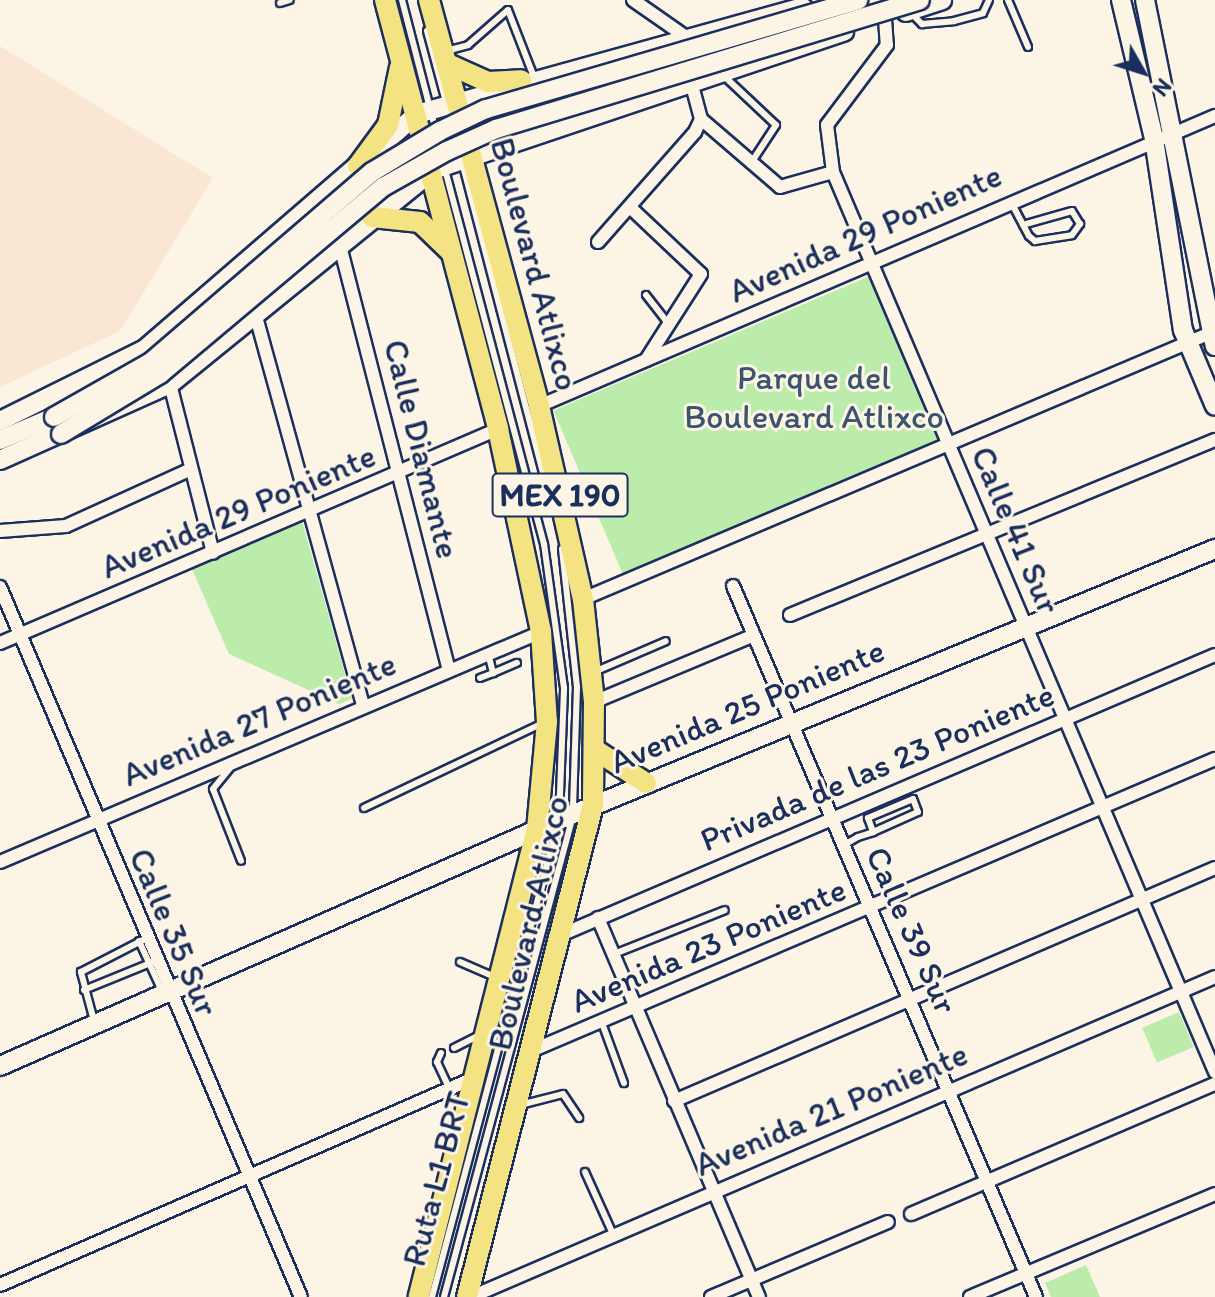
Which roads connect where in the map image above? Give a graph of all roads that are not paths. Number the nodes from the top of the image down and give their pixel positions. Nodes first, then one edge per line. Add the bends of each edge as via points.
1 (290, 0) edge
2 (385, 0) edge
3 (402, 0) edge
4 (419, 0) edge
5 (429, 0) edge
6 (633, 0) edge
7 (858, 0) edge
8 (942, 0) edge
9 (989, 0) edge
10 (1008, 0) edge
11 (1121, 0) edge
12 (1145, 0) edge
13 (824, 1) edge
14 (280, 3) dead end
15 (914, 5) edge
16 (885, 19) junction
17 (689, 39) junction
18 (1028, 47) dead end
19 (623, 57) junction
20 (446, 58) junction
21 (401, 59) junction
22 (721, 73) junction
23 (528, 79) junction
24 (691, 81) junction
25 (636, 98) junction
26 (438, 106) junction
27 (1215, 116) edge
28 (701, 119) junction
29 (1163, 136) junction
30 (453, 162) junction
31 (751, 163) junction
32 (358, 166) junction
33 (833, 172) junction
34 (320, 198) junction
35 (1010, 200) junction
36 (633, 210) junction
37 (372, 217) junction
38 (1023, 225) junction
39 (339, 242) junction
40 (598, 242) dead end
41 (452, 253) junction
42 (872, 259) junction
43 (646, 295) dead end
44 (255, 313) junction
45 (670, 326) junction
46 (1213, 337) edge
47 (1188, 343) junction
48 (645, 361) junction
49 (170, 384) junction
50 (539, 406) junction
51 (1215, 406) edge
52 (0, 421) edge
53 (58, 425) junction
54 (498, 429) junction
55 (0, 440) edge
56 (1215, 440) edge
57 (950, 444) junction
58 (0, 460) edge
59 (191, 469) junction
60 (399, 472) junction
61 (309, 511) junction
62 (0, 531) edge
63 (988, 534) junction
64 (1215, 549) edge
65 (213, 553) junction
66 (733, 586) dead end
67 (0, 587) edge
68 (583, 599) junction
69 (790, 615) dead end
70 (1025, 622) junction
71 (541, 632) junction
72 (20, 635) junction
73 (754, 635) junction
74 (666, 641) dead end
75 (0, 643) edge
76 (488, 653) junction
77 (1215, 655) edge
78 (517, 663) dead end
79 (449, 669) junction
80 (493, 673) junction
81 (591, 673) junction
82 (480, 678) dead end
83 (594, 702) junction
84 (363, 706) junction
85 (1064, 716) junction
86 (547, 722) junction
87 (791, 723) junction
88 (594, 749) junction
89 (243, 753) junction
90 (1215, 759) edge
91 (646, 783) junction
92 (593, 805) junction
93 (1103, 807) junction
94 (364, 808) dead end
95 (831, 816) junction
96 (566, 817) junction
97 (95, 820) junction
98 (537, 829) junction
99 (873, 832) junction
100 (844, 845) junction
101 (241, 861) dead end
102 (0, 862) edge
103 (1215, 868) edge
104 (1142, 899) junction
105 (872, 905) junction
106 (725, 910) dead end
107 (598, 918) junction
108 (563, 934) junction
109 (142, 940) junction
110 (614, 954) junction
111 (152, 962) junction
112 (460, 962) dead end
113 (1215, 977) edge
114 (500, 979) junction
115 (164, 989) junction
116 (84, 990) junction
117 (1180, 992) junction
118 (911, 996) junction
119 (636, 1006) junction
120 (94, 1020) junction
121 (601, 1021) junction
122 (487, 1032) junction
123 (454, 1048) dead end
124 (531, 1051) junction
125 (441, 1053) dead end
126 (0, 1066) edge
127 (1215, 1072) edge
128 (476, 1077) junction
129 (624, 1083) dead end
130 (1215, 1084) edge
131 (450, 1089) junction
132 (951, 1089) junction
133 (674, 1101) junction
134 (517, 1106) junction
135 (579, 1118) dead end
136 (585, 1172) dead end
137 (249, 1177) junction
138 (989, 1181) junction
139 (713, 1190) junction
140 (1215, 1194) edge
141 (911, 1214) dead end
142 (888, 1222) dead end
143 (613, 1234) junction
144 (1026, 1273) junction
145 (751, 1278) junction
146 (0, 1285) edge
147 (301, 1297) edge
148 (419, 1297) edge
149 (432, 1297) edge
150 (444, 1297) edge
151 (469, 1297) edge
152 (711, 1297) edge
153 (759, 1297) edge
154 (970, 1297) edge
155 (1036, 1297) edge

1 - 14 lane
2 - 21 main road, Boulevard Atlixco / MEX 190
3 - 26 lane
4 - 26 lane
5 - 20 main road, Boulevard Atlixco / MEX 190
6 - 17 street
7 - 53 main road, bridge via 486,109 440,131 372,172 151,362
8 - 15 main road
9 - 15 lane via 983,13 930,25
10 - 18 lane
11 - 29 main road
12 - 29 main road
13 - 17 main road
15 - 16 main road
15 - 53 main road, bridge via 496,129 447,151 383,187 160,374
16 - 22 main road
16 - 33 street, Calle 41 Sur via 887,45 827,125
17 - 19 main road
19 - 23 main road
19 - 25 main road
20 - 23 main road via 488,82
20 - 23 lane via 508,10
20 - 26 main road, Boulevard Atlixco / MEX 190
21 - 26 main road, Boulevard Atlixco / MEX 190
21 - 32 main road via 388,125
22 - 24 main road
22 - 31 lane via 776,125
23 - 26 main road
24 - 25 main road
24 - 28 street
25 - 30 main road
26 - 30 main road, Boulevard Atlixco / MEX 190
26 - 30 main road, Boulevard Atlixco / MEX 190
26 - 32 main road
27 - 29 street, Avenida 29 Poniente
28 - 31 street
28 - 36 street
29 - 35 street, Avenida 29 Poniente
29 - 46 main road
29 - 47 main road
30 - 37 main road
30 - 41 main road, Boulevard Atlixco / MEX 190
30 - 50 main road, Boulevard Atlixco / MEX 190
30 - 96 lane, Ruta L1 BRT via 551,578 564,688
30 - 96 lane, Ruta L1 BRT via 561,542 577,687
31 - 33 street via 786,188
32 - 34 main road
33 - 42 street, Calle 41 Sur
34 - 39 main road
34 - 52 main road via 145,349
35 - 38 lane
35 - 42 street, Avenida 29 Poniente
36 - 40 street
36 - 45 street via 701,274
37 - 39 main road
37 - 41 main road via 420,222
38 - 38 lane via 1039,241 1072,235 1080,224 1067,211
39 - 44 main road
39 - 60 street, Calle Diamante
41 - 54 main road, Boulevard Atlixco / MEX 190
42 - 48 street, Avenida 29 Poniente
42 - 57 street, Calle 41 Sur
43 - 45 lane
44 - 49 main road
44 - 61 street
45 - 48 street
46 - 47 street
47 - 51 main road
47 - 57 street
48 - 50 street, Avenida 29 Poniente
49 - 53 main road
49 - 59 street
50 - 68 main road, Boulevard Atlixco / MEX 190
53 - 55 main road
53 - 58 main road
54 - 60 street, Avenida 29 Poniente
54 - 71 main road, Boulevard Atlixco / MEX 190
56 - 63 street
57 - 63 street, Calle 41 Sur
57 - 68 street
59 - 62 street via 66,526
59 - 65 street
60 - 61 street, Avenida 29 Poniente
60 - 79 street, Calle Diamante
61 - 65 street, Avenida 29 Poniente
61 - 84 street
63 - 69 street
63 - 70 street, Calle 41 Sur
64 - 70 main road, Avenida 25 Poniente
65 - 72 street, Avenida 29 Poniente
66 - 73 street, Calle 39 Sur
67 - 72 street, Calle 35 Sur
68 - 81 main road, Boulevard Atlixco / MEX 190
70 - 85 street, Calle 41 Sur
70 - 87 main road, Avenida 25 Poniente
71 - 76 street, Avenida 27 Poniente
71 - 86 main road, Boulevard Atlixco / MEX 190
72 - 75 street, Avenida 29 Poniente
72 - 97 street, Calle 35 Sur
73 - 83 street
73 - 87 street, Calle 39 Sur
74 - 81 lane
76 - 79 street, Avenida 27 Poniente
76 - 80 lane
77 - 85 street, Privada de las 23 Poniente
78 - 80 lane
79 - 84 street, Avenida 27 Poniente
80 - 82 lane
81 - 83 main road, Boulevard Atlixco / MEX 190
83 - 88 main road, Boulevard Atlixco / MEX 190
84 - 89 street, Avenida 27 Poniente
85 - 93 street, Calle 41 Sur
85 - 95 street, Privada de las 23 Poniente
86 - 94 lane
86 - 98 main road, Boulevard Atlixco / MEX 190
87 - 91 main road, Avenida 25 Poniente
87 - 95 street, Calle 39 Sur
88 - 91 main road
88 - 92 main road, Boulevard Atlixco / MEX 190
89 - 97 street, Avenida 27 Poniente
89 - 101 lane via 213,789
90 - 93 street, Avenida 23 Poniente
91 - 92 main road, Avenida 25 Poniente
92 - 96 main road, Avenida 25 Poniente
92 - 108 main road, Boulevard Atlixco / MEX 190
93 - 104 street, Calle 41 Sur
93 - 105 street, Avenida 23 Poniente
95 - 100 street, Calle 39 Sur
95 - 107 street, Privada de las 23 Poniente
96 - 98 main road, Avenida 25 Poniente
96 - 149 lane, Ruta L1 BRT
96 - 150 lane, Ruta L1 BRT
97 - 102 street, Avenida 27 Poniente
97 - 109 street, Calle 35 Sur
98 - 114 main road, Boulevard Atlixco / MEX 190
98 - 115 main road, Avenida 25 Poniente
99 - 99 lane via 918,812 913,799 868,818
99 - 100 lane
100 - 105 street, Calle 39 Sur
103 - 104 street
104 - 117 street, Calle 41 Sur
104 - 118 street
105 - 118 street, Calle 39 Sur
105 - 119 street, Avenida 23 Poniente
106 - 110 lane
107 - 108 street, Privada de las 23 Poniente
107 - 110 street
108 - 124 main road, Boulevard Atlixco / MEX 190
109 - 111 street, Calle 35 Sur
109 - 116 lane via 81,972
110 - 119 street
111 - 115 street, Calle 35 Sur
111 - 116 lane
112 - 114 lane
113 - 117 street, Avenida 21 Poniente
114 - 122 main road, Boulevard Atlixco / MEX 190
115 - 120 main road, Avenida 25 Poniente
115 - 137 street, Calle 35 Sur
116 - 120 lane
117 - 127 street, Calle 41 Sur
117 - 132 street, Avenida 21 Poniente
118 - 132 street, Calle 39 Sur
118 - 133 street
119 - 121 street, Avenida 23 Poniente
119 - 133 street
120 - 126 main road, Avenida 25 Poniente
121 - 124 street, Avenida 23 Poniente
121 - 129 lane
122 - 123 lane
122 - 128 main road, Boulevard Atlixco / MEX 190
124 - 134 main road, Boulevard Atlixco / MEX 190
125 - 131 lane via 437,1062
128 - 131 street
128 - 148 main road, Boulevard Atlixco / MEX 190
130 - 138 street
131 - 137 street
132 - 138 street, Calle 39 Sur
132 - 139 street, Avenida 21 Poniente
133 - 139 street
134 - 135 lane via 563,1094
134 - 151 main road, Boulevard Atlixco / MEX 190
136 - 143 lane
137 - 146 street
137 - 147 street, Calle 35 Sur
138 - 141 street
138 - 144 street, Calle 39 Sur
139 - 143 street, Avenida 21 Poniente
139 - 145 street
140 - 144 street
142 - 145 street
143 - 151 street, Avenida 21 Poniente
144 - 154 street
144 - 155 street, Calle 39 Sur
145 - 152 street
145 - 153 street

